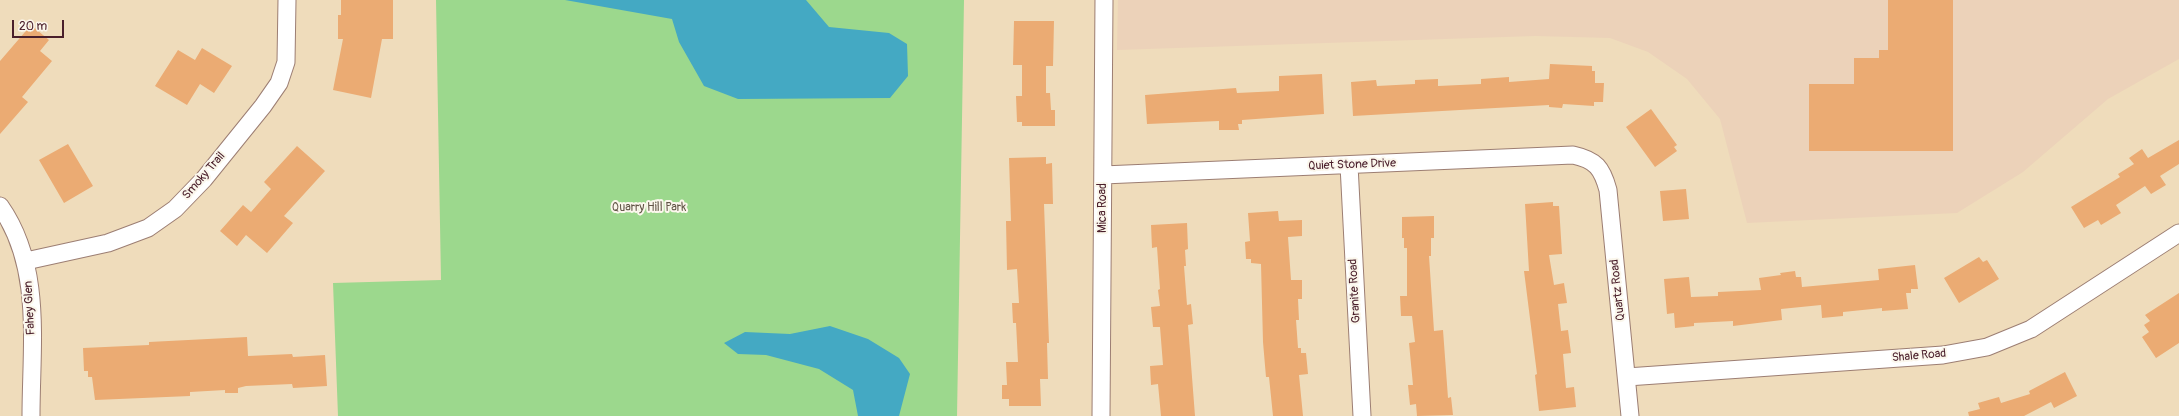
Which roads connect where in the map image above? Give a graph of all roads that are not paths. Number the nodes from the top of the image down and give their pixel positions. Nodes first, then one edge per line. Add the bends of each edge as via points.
1 (287, 0) edge
2 (1104, 0) edge
3 (1349, 165) junction
4 (1598, 165) joint
5 (1103, 175) junction
6 (0, 206) edge
7 (2179, 234) edge
8 (26, 261) junction
9 (1626, 377) junction
10 (31, 416) edge
11 (1101, 416) edge
12 (1362, 416) edge
13 (1630, 416) edge

1 - 8 street, Smoky Trail via 286,62 278,83 263,106 204,179 175,209 148,228 115,240
2 - 5 street, Mica Road
3 - 4 street, Quiet Stone Drive via 1573,155
3 - 5 street, Quiet Stone Drive
3 - 12 street, Granite Road
4 - 9 street, Quartz Road via 1608,190
5 - 11 street, Mica Road
6 - 8 street, Fahey Glen via 19,238
7 - 9 street, Shale Road via 2031,329 1987,347 1943,355
8 - 10 street, Fahey Glen via 32,294
9 - 13 street, Quartz Road

